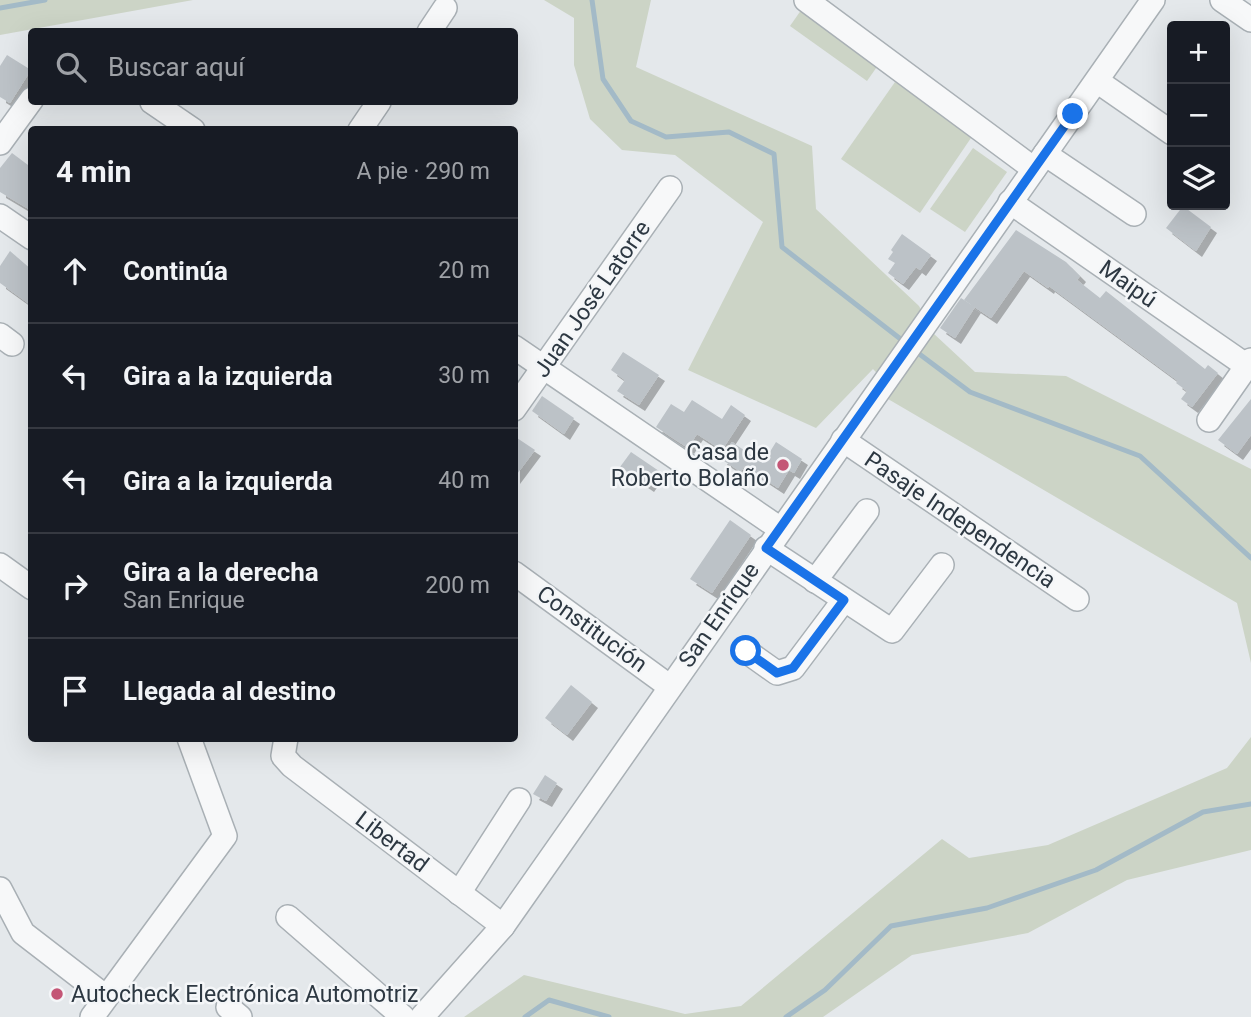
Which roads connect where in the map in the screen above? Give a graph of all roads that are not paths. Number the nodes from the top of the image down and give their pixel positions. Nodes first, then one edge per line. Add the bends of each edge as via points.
1 (806, 0) edge
2 (1153, 0) edge
3 (1222, 0) edge
4 (445, 8) dead end
5 (1251, 20) edge
6 (432, 28) edge
7 (1097, 81) junction
8 (28, 104) edge
9 (156, 105) edge
10 (378, 105) edge
11 (187, 126) edge
12 (363, 126) edge
13 (1167, 130) edge
14 (0, 143) edge
15 (1039, 162) junction
16 (670, 188) dead end
17 (1010, 202) junction
18 (1133, 214) dead end
19 (0, 216) edge
20 (28, 234) edge
21 (518, 350) edge
22 (1249, 363) edge
23 (545, 368) junction
24 (518, 404) edge
25 (1209, 420) dead end
26 (842, 440) junction
27 (867, 511) dead end
28 (779, 528) junction
29 (766, 548) junction
30 (0, 565) edge
31 (942, 565) dead end
32 (518, 576) edge
33 (816, 582) junction
34 (28, 585) edge
35 (1077, 599) dead end
36 (844, 600) junction
37 (746, 651) dead end
38 (669, 686) junction
39 (191, 742) edge
40 (285, 747) edge
41 (519, 800) dead end
42 (0, 888) edge
43 (459, 893) junction
44 (288, 917) dead end
45 (503, 926) junction
46 (106, 997) junction
47 (92, 1017) edge
48 (404, 1017) edge
49 (422, 1017) edge

1 - 15 street
2 - 7 street, San Enrique
3 - 5 street
4 - 6 street
7 - 13 street
7 - 15 street, San Enrique
8 - 14 street
9 - 11 street
10 - 12 street
15 - 17 street, San Enrique
15 - 18 street
16 - 23 street, Juan José Latorre
17 - 22 street, Maipú
17 - 26 street, San Enrique
19 - 20 street
21 - 23 street
22 - 25 street
23 - 24 street, Juan José Latorre
23 - 28 street
26 - 28 street, San Enrique
26 - 35 street, Pasaje Independencia
27 - 33 street
28 - 29 street, San Enrique
29 - 33 street
29 - 38 street, San Enrique
30 - 34 street
31 - 36 street via 892,631
32 - 38 street, Constitución
33 - 36 street
36 - 37 street via 793,668 777,673
38 - 45 street, San Enrique
39 - 46 street via 225,836
40 - 43 street, Libertad via 292,766
41 - 43 street
42 - 46 street via 23,933
43 - 45 street, Libertad
44 - 48 street
45 - 49 street, San Enrique
46 - 47 street

